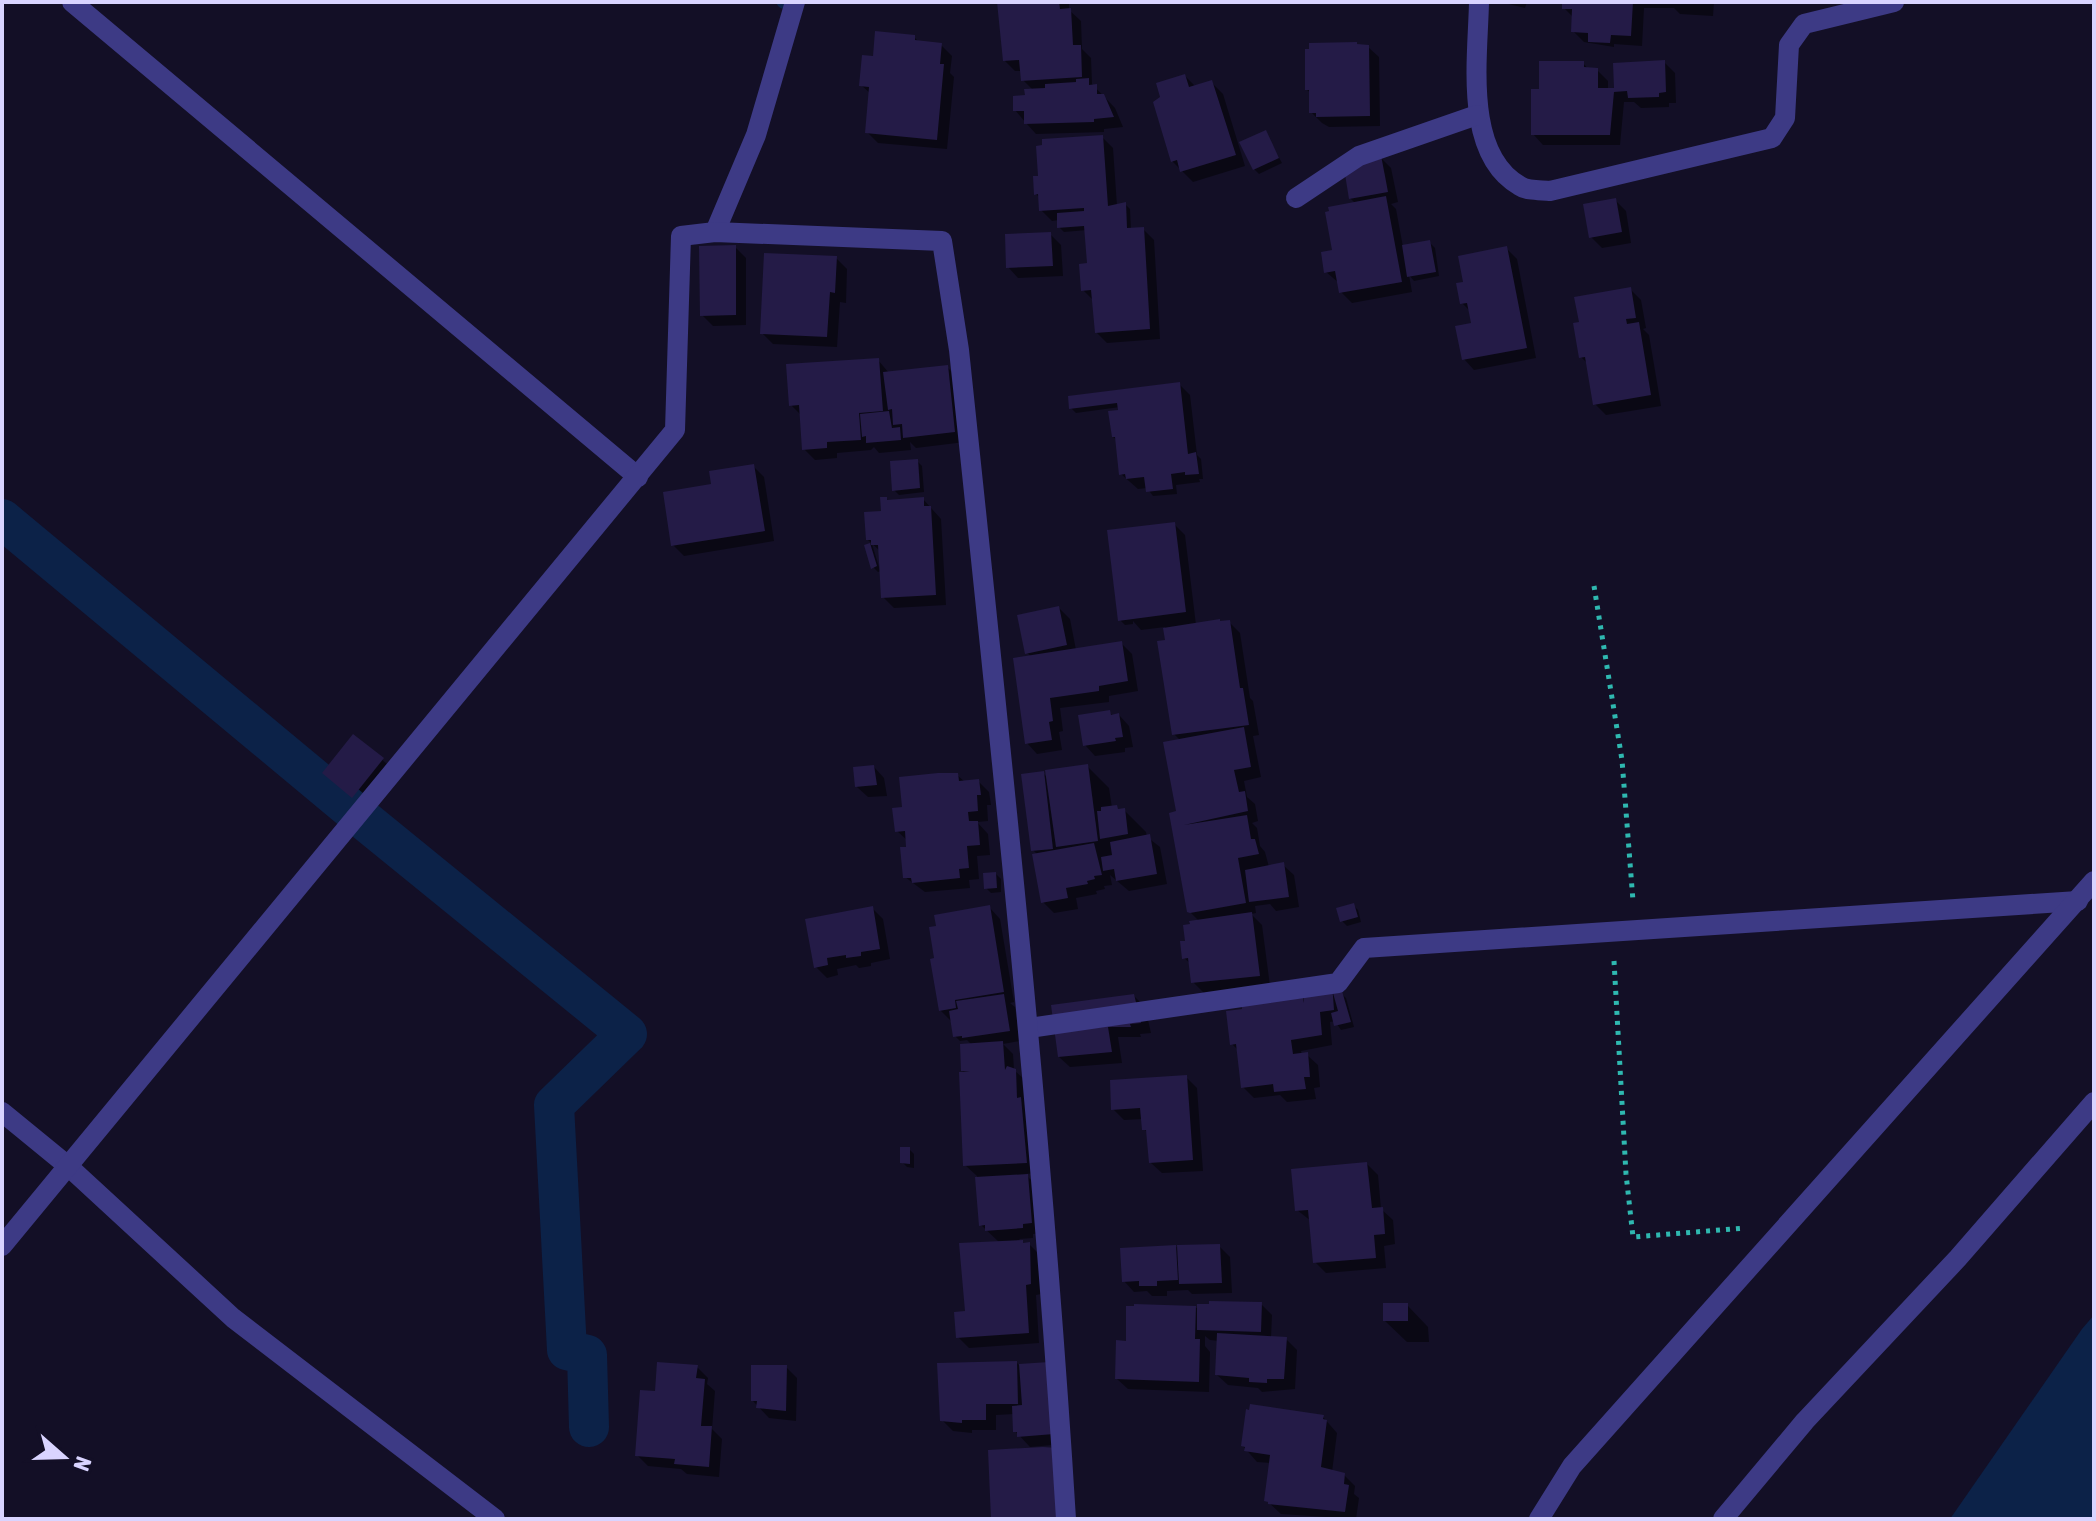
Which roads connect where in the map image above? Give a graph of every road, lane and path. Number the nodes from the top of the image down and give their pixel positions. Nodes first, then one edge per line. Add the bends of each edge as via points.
1 (72, 2) edge
2 (795, 2) edge
3 (1479, 2) edge
4 (1894, 2) edge
5 (1477, 115) junction
6 (1296, 198) dead end
7 (715, 232) junction
8 (638, 477) junction
9 (1594, 586) dead end
10 (2094, 881) edge
11 (2078, 901) junction
12 (1635, 930) junction
13 (1612, 932) junction
14 (1029, 1028) junction
15 (2094, 1102) edge
16 (2, 1112) edge
17 (68, 1166) junction
18 (1787, 1225) junction
19 (2, 1246) edge
20 (495, 1519) edge
21 (1066, 1519) edge
22 (1539, 1519) edge
23 (1723, 1519) edge

1 - 8 street
2 - 7 street via 756,135
3 - 5 street
4 - 5 street via 1804,24 1789,45 1785,118 1772,138 1550,191 1521,188 1496,166
5 - 6 street via 1359,156
7 - 8 street via 681,236 675,430
7 - 14 street via 942,241 959,350
8 - 17 street
9 - 12 path via 1622,760
10 - 11 street
11 - 12 street
11 - 18 street
12 - 13 street
13 - 14 street via 1364,948 1338,983
13 - 18 path via 1633,1237
14 - 21 street
15 - 23 street
16 - 17 street
17 - 19 street
17 - 20 street via 233,1318
18 - 22 street via 1572,1466

